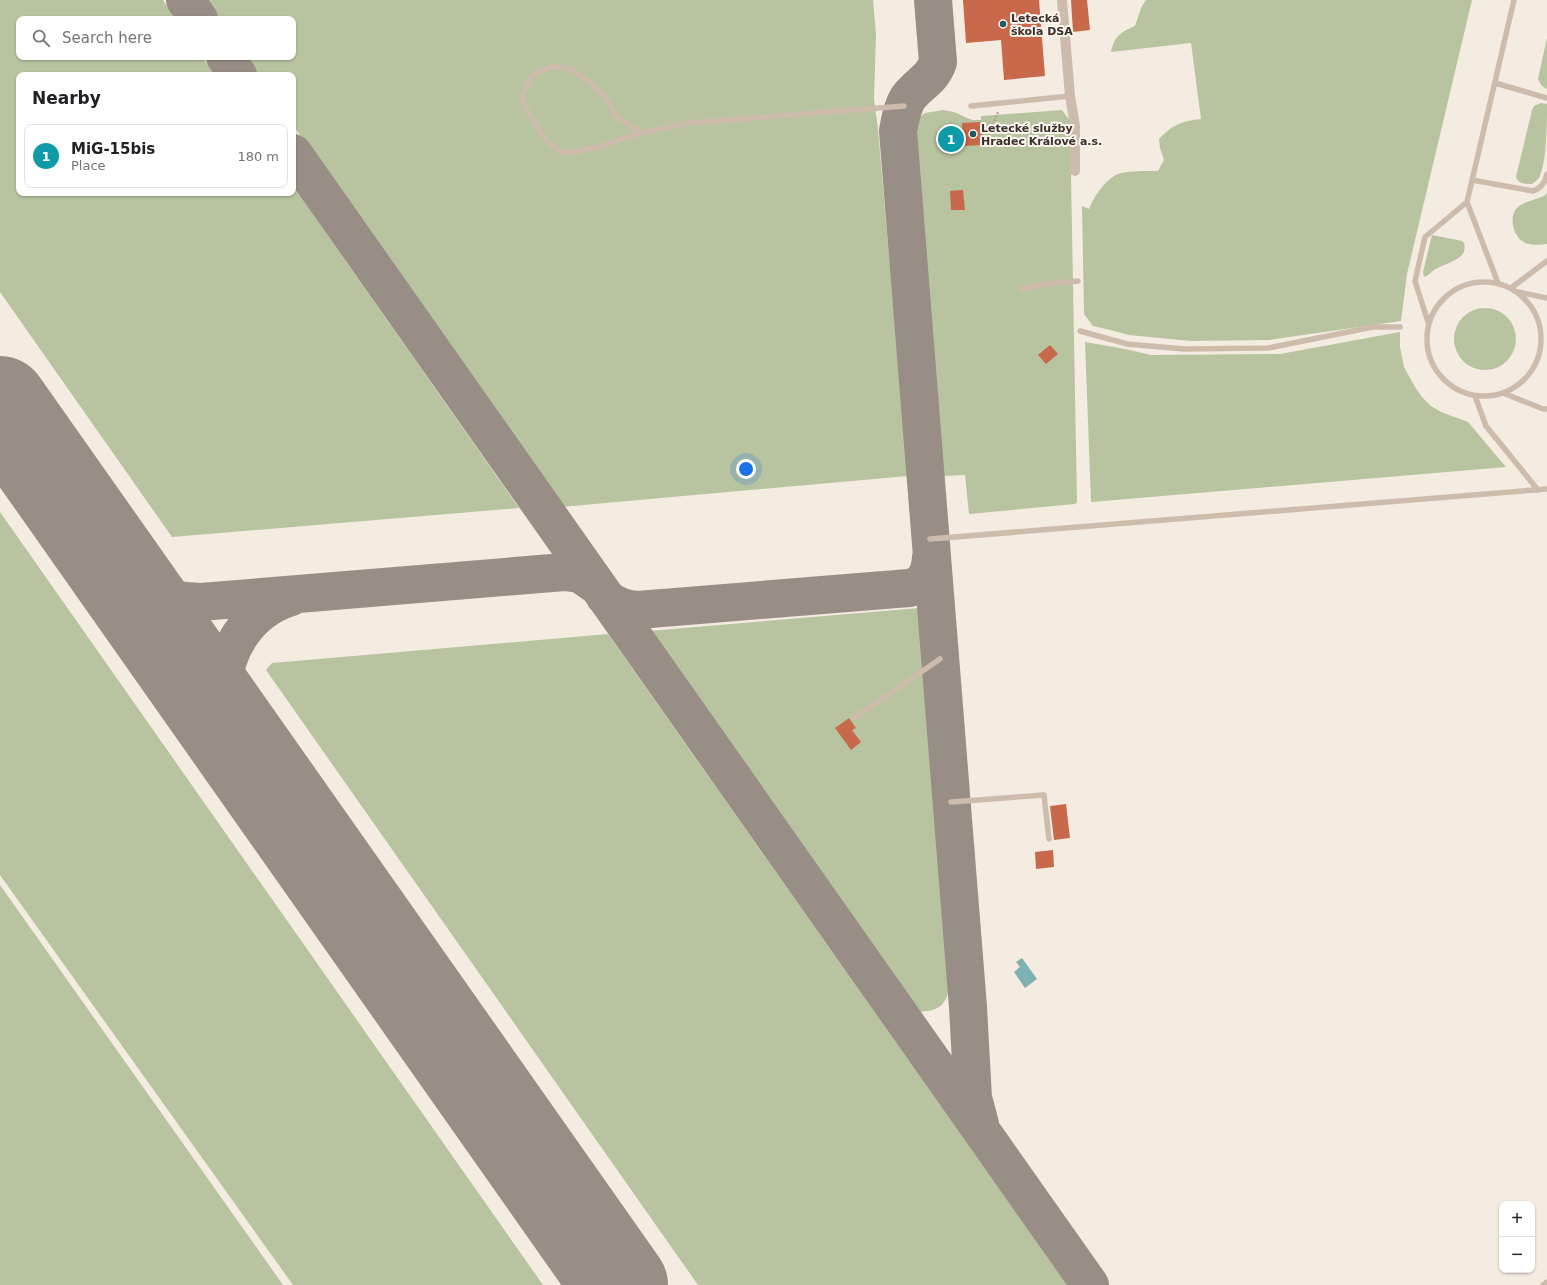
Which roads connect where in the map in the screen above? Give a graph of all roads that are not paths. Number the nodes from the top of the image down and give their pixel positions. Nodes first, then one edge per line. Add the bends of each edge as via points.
1 (1062, 0) edge
2 (1514, 0) edge
3 (1494, 84) junction
4 (1070, 96) junction
5 (1547, 98) edge
6 (904, 106) dead end
7 (971, 106) dead end
8 (641, 133) junction
9 (1075, 171) dead end
10 (1547, 174) edge
11 (1472, 180) junction
12 (1467, 202) junction
13 (1547, 261) edge
14 (1078, 281) dead end
15 (1498, 283) junction
16 (1022, 289) dead end
17 (1513, 290) junction
18 (1547, 298) edge
19 (1428, 322) junction
20 (1400, 327) dead end
21 (1080, 331) dead end
22 (1503, 393) junction
23 (1475, 396) junction
24 (1547, 409) edge
25 (1547, 489) edge
26 (1538, 490) junction
27 (930, 539) dead end
28 (940, 659) dead end
29 (854, 718) dead end
30 (951, 802) dead end
31 (1049, 839) dead end
32 (1547, 1282) edge
33 (1543, 1285) edge

1 - 4 street
2 - 3 lane
3 - 5 lane
3 - 11 lane
4 - 7 lane
4 - 9 street
6 - 8 lane via 689,123
8 - 8 lane via 579,152 558,151 549,144 528,112 523,102 523,94 532,76 543,70 560,66 571,69 604,95 616,115
10 - 11 lane via 1545,182 1538,190 1533,191
11 - 12 lane
12 - 15 lane
12 - 19 lane via 1425,237 1415,281
13 - 17 lane
14 - 16 lane
15 - 17 lane
15 - 19 lane via 1476,282 1455,289 1439,303
17 - 18 lane
17 - 22 lane via 1532,307 1537,317 1541,346 1530,372 1518,384
19 - 23 lane via 1428,354 1435,369 1445,382 1459,391
20 - 21 lane via 1373,327 1268,348 1185,349 1127,344
22 - 23 lane via 1494,396
22 - 24 lane
23 - 26 lane via 1486,426
25 - 26 lane
26 - 27 lane
28 - 29 lane
30 - 31 lane via 1044,795
32 - 33 lane

